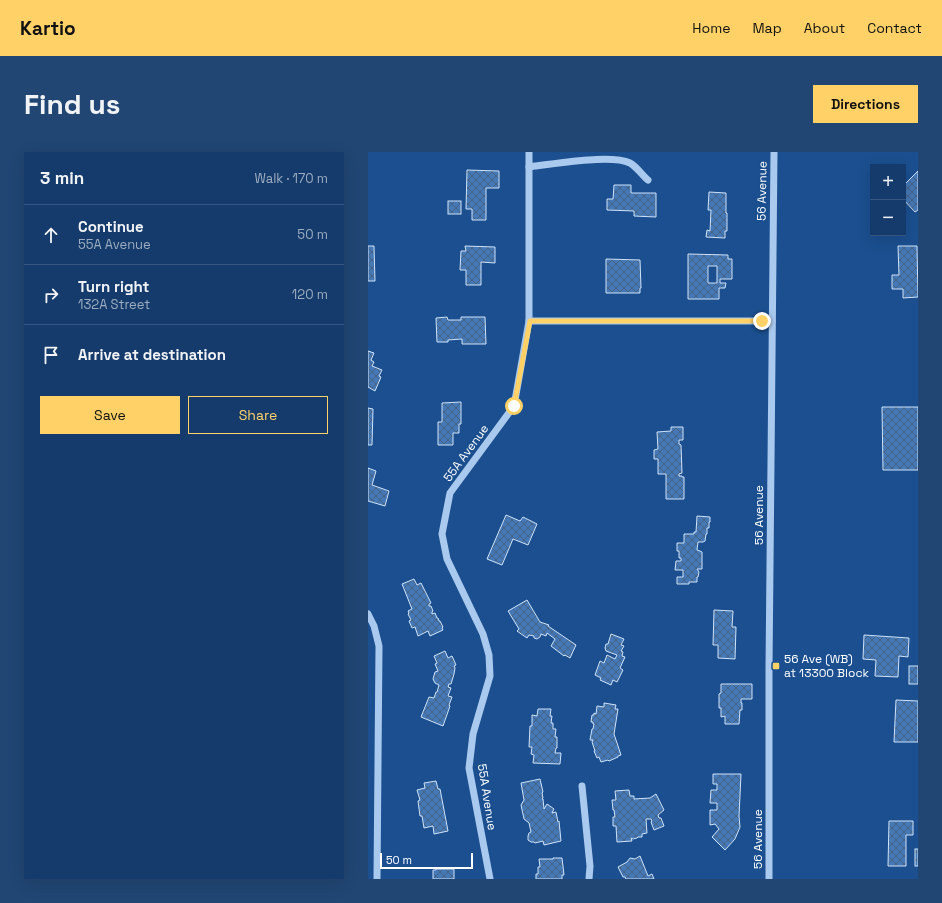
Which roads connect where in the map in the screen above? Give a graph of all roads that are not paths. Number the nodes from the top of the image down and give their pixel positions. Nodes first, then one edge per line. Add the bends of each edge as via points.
1 (529, 152) edge
2 (774, 152) edge
3 (529, 167) junction
4 (648, 180) dead end
5 (530, 321) junction
6 (772, 321) junction
7 (368, 614) edge
8 (582, 786) dead end
9 (378, 879) edge
10 (490, 879) edge
11 (589, 879) edge
12 (769, 879) edge

1 - 3 street, 55A Avenue
2 - 6 street, 56 Avenue
3 - 4 street via 614,159 631,164
3 - 5 street, 55A Avenue
5 - 6 street
5 - 10 street, 55A Avenue via 514,406 450,493 442,534 447,560 483,634 489,655 490,676 473,734 470,768
6 - 12 street, 56 Avenue
7 - 9 street via 379,646
8 - 11 street

